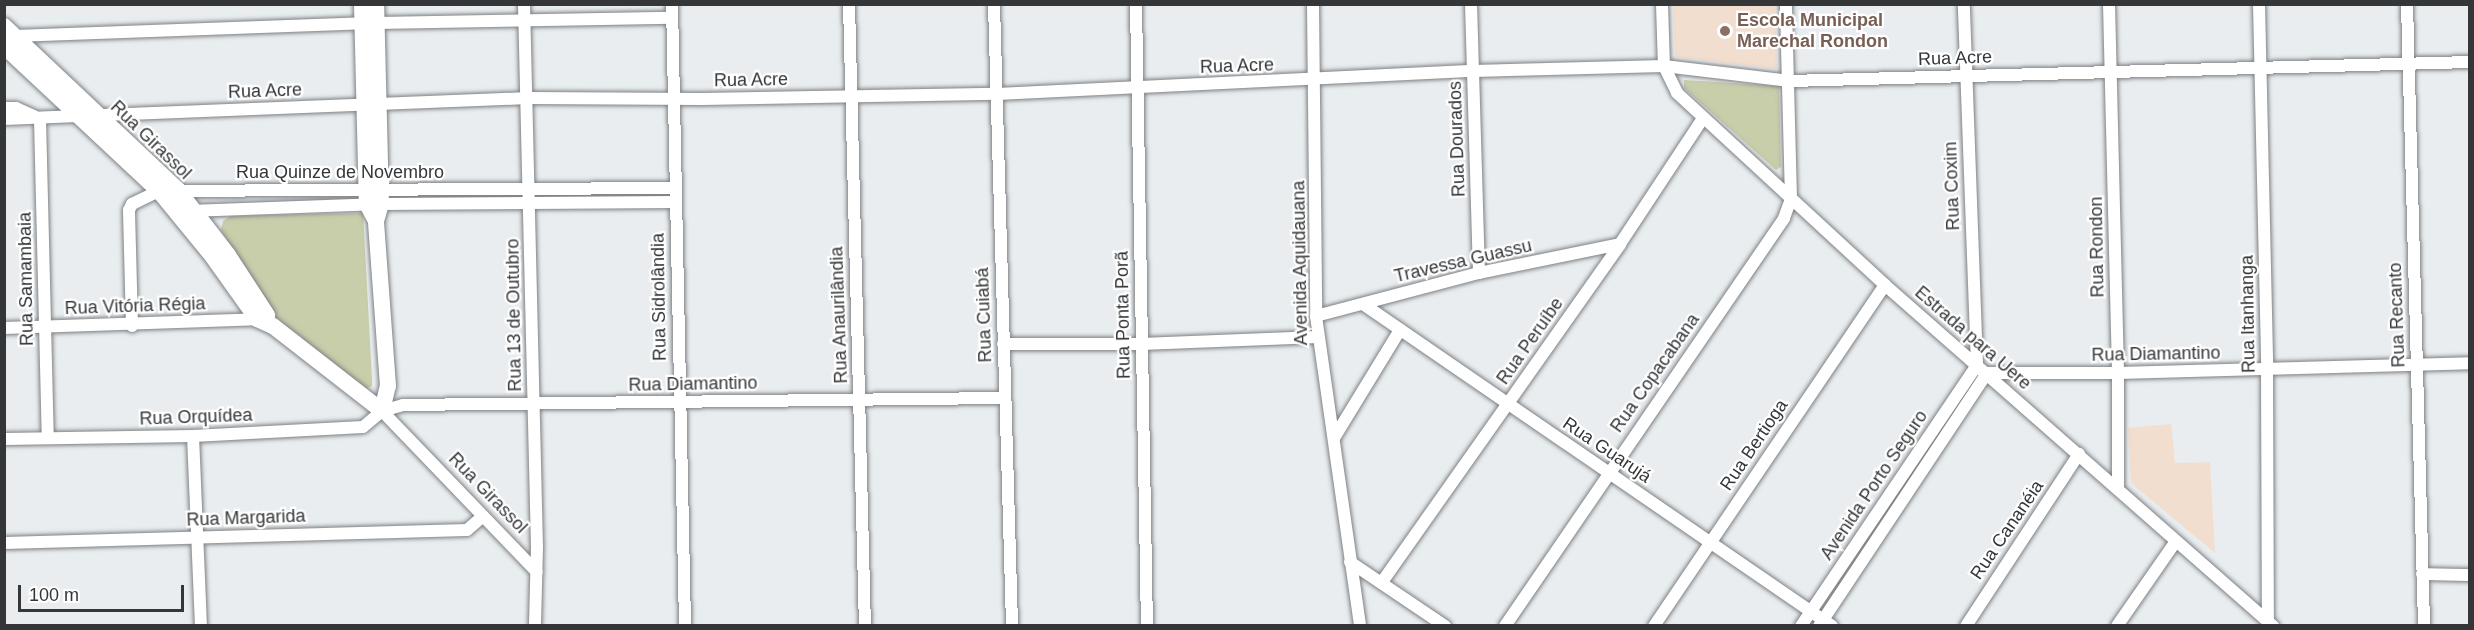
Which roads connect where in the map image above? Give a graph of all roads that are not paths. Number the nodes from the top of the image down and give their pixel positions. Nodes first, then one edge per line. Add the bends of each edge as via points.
1 (362, 4) edge
2 (376, 4) edge
3 (524, 4) edge
4 (672, 4) edge
5 (849, 4) edge
6 (994, 4) edge
7 (1136, 4) edge
8 (1313, 4) edge
9 (1471, 4) edge
10 (1662, 4) edge
11 (1786, 4) edge
12 (1964, 4) edge
13 (2109, 4) edge
14 (2259, 4) edge
15 (2407, 4) edge
16 (672, 18) junction
17 (526, 20) junction
18 (369, 23) junction
19 (8, 36) edge
20 (2469, 62) edge
21 (2409, 64) junction
22 (1664, 66) junction
23 (2262, 68) junction
24 (1473, 71) junction
25 (2112, 72) junction
26 (1965, 75) junction
27 (1316, 81) junction
28 (1790, 81) junction
29 (1137, 88) junction
30 (997, 94) junction
31 (852, 97) junction
32 (528, 98) junction
33 (673, 99) junction
34 (371, 105) junction
35 (4, 108) edge
36 (76, 115) junction
37 (96, 115) junction
38 (40, 118) junction
39 (1703, 118) junction
40 (4, 119) edge
41 (177, 189) junction
42 (675, 189) junction
43 (529, 190) junction
44 (159, 191) junction
45 (374, 198) junction
46 (1791, 199) junction
47 (675, 202) junction
48 (530, 203) junction
49 (172, 210) junction
50 (191, 211) junction
51 (1620, 244) junction
52 (1479, 273) junction
53 (1885, 285) junction
54 (1363, 304) junction
55 (1316, 316) junction
56 (265, 320) junction
57 (132, 326) junction
58 (4, 328) edge
59 (45, 328) junction
60 (1400, 330) junction
61 (1318, 337) junction
62 (1003, 344) junction
63 (1141, 344) junction
64 (2469, 363) edge
65 (2417, 364) junction
66 (1982, 369) junction
67 (2267, 370) junction
68 (2118, 374) junction
69 (1005, 398) junction
70 (860, 400) junction
71 (680, 402) junction
72 (534, 404) junction
73 (1507, 404) junction
74 (382, 411) junction
75 (193, 436) junction
76 (48, 438) junction
77 (1334, 438) junction
78 (4, 439) edge
79 (2079, 454) junction
80 (1608, 472) junction
81 (2118, 488) junction
82 (483, 516) junction
83 (197, 537) junction
84 (2176, 541) junction
85 (1710, 542) junction
86 (4, 543) edge
87 (1350, 562) junction
88 (537, 572) junction
89 (2422, 574) junction
90 (2469, 575) edge
91 (1382, 582) junction
92 (1810, 611) junction
93 (1824, 624) edge
94 (2270, 624) edge
95 (201, 626) edge
96 (535, 626) edge
97 (685, 626) edge
98 (865, 626) edge
99 (1012, 626) edge
100 (1147, 626) edge
101 (1360, 626) edge
102 (1445, 626) edge
103 (1505, 626) edge
104 (1654, 626) edge
105 (1801, 626) edge
106 (1966, 626) edge
107 (2117, 626) edge
108 (2424, 626) edge

1 - 18 street
2 - 18 street
3 - 17 street, Rua 13 de Outubro
4 - 16 street, Rua Sidrolândia
5 - 31 street, Rua Anaurilândia
6 - 30 street, Rua Cuiabá
7 - 29 street, Rua Ponta Porã
8 - 27 street, Avenida Aquidauana
9 - 24 street, Rua Dourados
10 - 22 street
11 - 28 street
12 - 26 street, Rua Coxim
13 - 25 street, Rua Rondon
14 - 23 street, Rua Itanhanga
15 - 21 street, Rua Recanto
16 - 17 street
16 - 33 street, Rua Sidrolândia
17 - 18 street
17 - 32 street, Rua 13 de Outubro
18 - 19 street
18 - 34 street
19 - 36 street, Rua Girassol
19 - 37 street, Rua Girassol
20 - 21 street, Rua Acre
21 - 23 street, Rua Acre
21 - 65 street, Rua Recanto
22 - 24 street, Rua Acre
22 - 28 street, Rua Acre
22 - 39 street, Estrada para Uere via 1677,93
23 - 25 street, Rua Acre
23 - 67 street, Rua Itanhanga
24 - 27 street, Rua Acre
24 - 52 street, Rua Dourados
25 - 26 street, Rua Acre
25 - 68 street, Rua Rondon
26 - 28 street, Rua Acre
26 - 66 street, Rua Coxim
27 - 29 street, Rua Acre
27 - 55 street, Avenida Aquidauana
28 - 46 street
29 - 30 street, Rua Acre
29 - 63 street, Rua Ponta Porã
30 - 31 street, Rua Acre
30 - 62 street, Rua Cuiabá
31 - 33 street, Rua Acre
31 - 70 street, Rua Anaurilândia
32 - 33 street, Rua Acre
32 - 34 street, Rua Acre
32 - 43 street, Rua 13 de Outubro
33 - 42 street, Rua Sidrolândia
34 - 37 street, Rua Acre
34 - 45 street
35 - 38 street via 16,108
36 - 37 street, Rua Acre
36 - 38 street, Rua Acre
36 - 44 street, Rua Girassol
37 - 41 street, Rua Girassol
38 - 40 street, Rua Acre
38 - 59 street, Rua Samambaia
39 - 46 street, Estrada para Uere
39 - 51 street, Rua Peruíbe
41 - 44 street, Rua Quinze de Novembro
41 - 45 street, Rua Quinze de Novembro
41 - 50 street, Rua Girassol
42 - 43 street, Rua Quinze de Novembro
42 - 47 street, Rua Sidrolândia
43 - 45 street, Rua Quinze de Novembro
43 - 48 street, Rua 13 de Outubro
44 - 49 street, Rua Girassol
44 - 57 street, Rua Quinze de Novembro via 132,204 129,210
45 - 48 street, Rua Quinze de Novembro
45 - 50 street, Rua Quinze de Novembro
45 - 74 street via 388,386
46 - 53 street, Estrada para Uere
46 - 80 street, Rua Copacabana via 1784,218
47 - 48 street, Rua Quinze de Novembro
47 - 71 street, Rua Sidrolândia
48 - 72 street, Rua 13 de Outubro
49 - 50 street, Rua Quinze de Novembro
49 - 56 street, Rua Girassol
50 - 56 street, Rua Girassol via 228,255
51 - 52 street, Travessa Guassu
51 - 73 street, Rua Peruíbe
52 - 54 street, Travessa Guassu
53 - 66 street, Estrada para Uere
53 - 85 street, Rua Bertioga
54 - 55 street, Travessa Guassu
54 - 60 street, Rua Guarujá
55 - 61 street, Avenida Aquidauana
56 - 57 street, Rua Vitória Régia
56 - 74 street, Rua Girassol
57 - 59 street, Rua Vitória Régia
58 - 59 street, Rua Vitória Régia
59 - 76 street, Rua Samambaia
60 - 73 street, Rua Guarujá
60 - 77 street
61 - 63 street
61 - 77 street, Avenida Aquidauana
62 - 63 street
62 - 69 street, Rua Cuiabá
63 - 100 street, Rua Ponta Porã
64 - 65 street, Rua Diamantino
65 - 67 street, Rua Diamantino
65 - 89 street, Rua Recanto
66 - 68 street, Rua Diamantino
66 - 79 street, Estrada para Uere
66 - 92 street, Avenida Porto Seguro
66 - 93 street, Avenida Porto Seguro
67 - 68 street, Rua Diamantino
67 - 94 street, Rua Itanhanga
68 - 81 street, Rua Rondon
69 - 70 street, Rua Diamantino
69 - 99 street, Rua Cuiabá
70 - 71 street, Rua Diamantino
70 - 98 street, Rua Anaurilândia
71 - 72 street, Rua Diamantino
71 - 97 street, Rua Sidrolândia
72 - 74 street, Rua Diamantino via 403,405
72 - 88 street, Rua 13 de Outubro
73 - 80 street, Rua Guarujá
73 - 91 street, Rua Peruíbe
74 - 75 street, Rua Orquídea via 363,427
74 - 82 street, Rua Girassol
75 - 76 street, Rua Orquídea
75 - 83 street
76 - 78 street, Rua Orquídea
77 - 87 street, Avenida Aquidauana
79 - 81 street, Estrada para Uere
79 - 106 street, Rua Cananéia
80 - 85 street, Rua Guarujá
80 - 103 street, Rua Copacabana
81 - 84 street, Estrada para Uere
82 - 83 street, Rua Margarida via 467,530
82 - 88 street, Rua Girassol
83 - 86 street, Rua Margarida
83 - 95 street
84 - 94 street, Estrada para Uere
84 - 107 street
85 - 92 street, Rua Guarujá
85 - 104 street, Rua Bertioga
87 - 91 street
87 - 101 street, Avenida Aquidauana
88 - 96 street, Rua 13 de Outubro
89 - 90 street
89 - 108 street, Rua Recanto
91 - 102 street
92 - 93 street, Rua Guarujá
92 - 105 street, Avenida Porto Seguro

